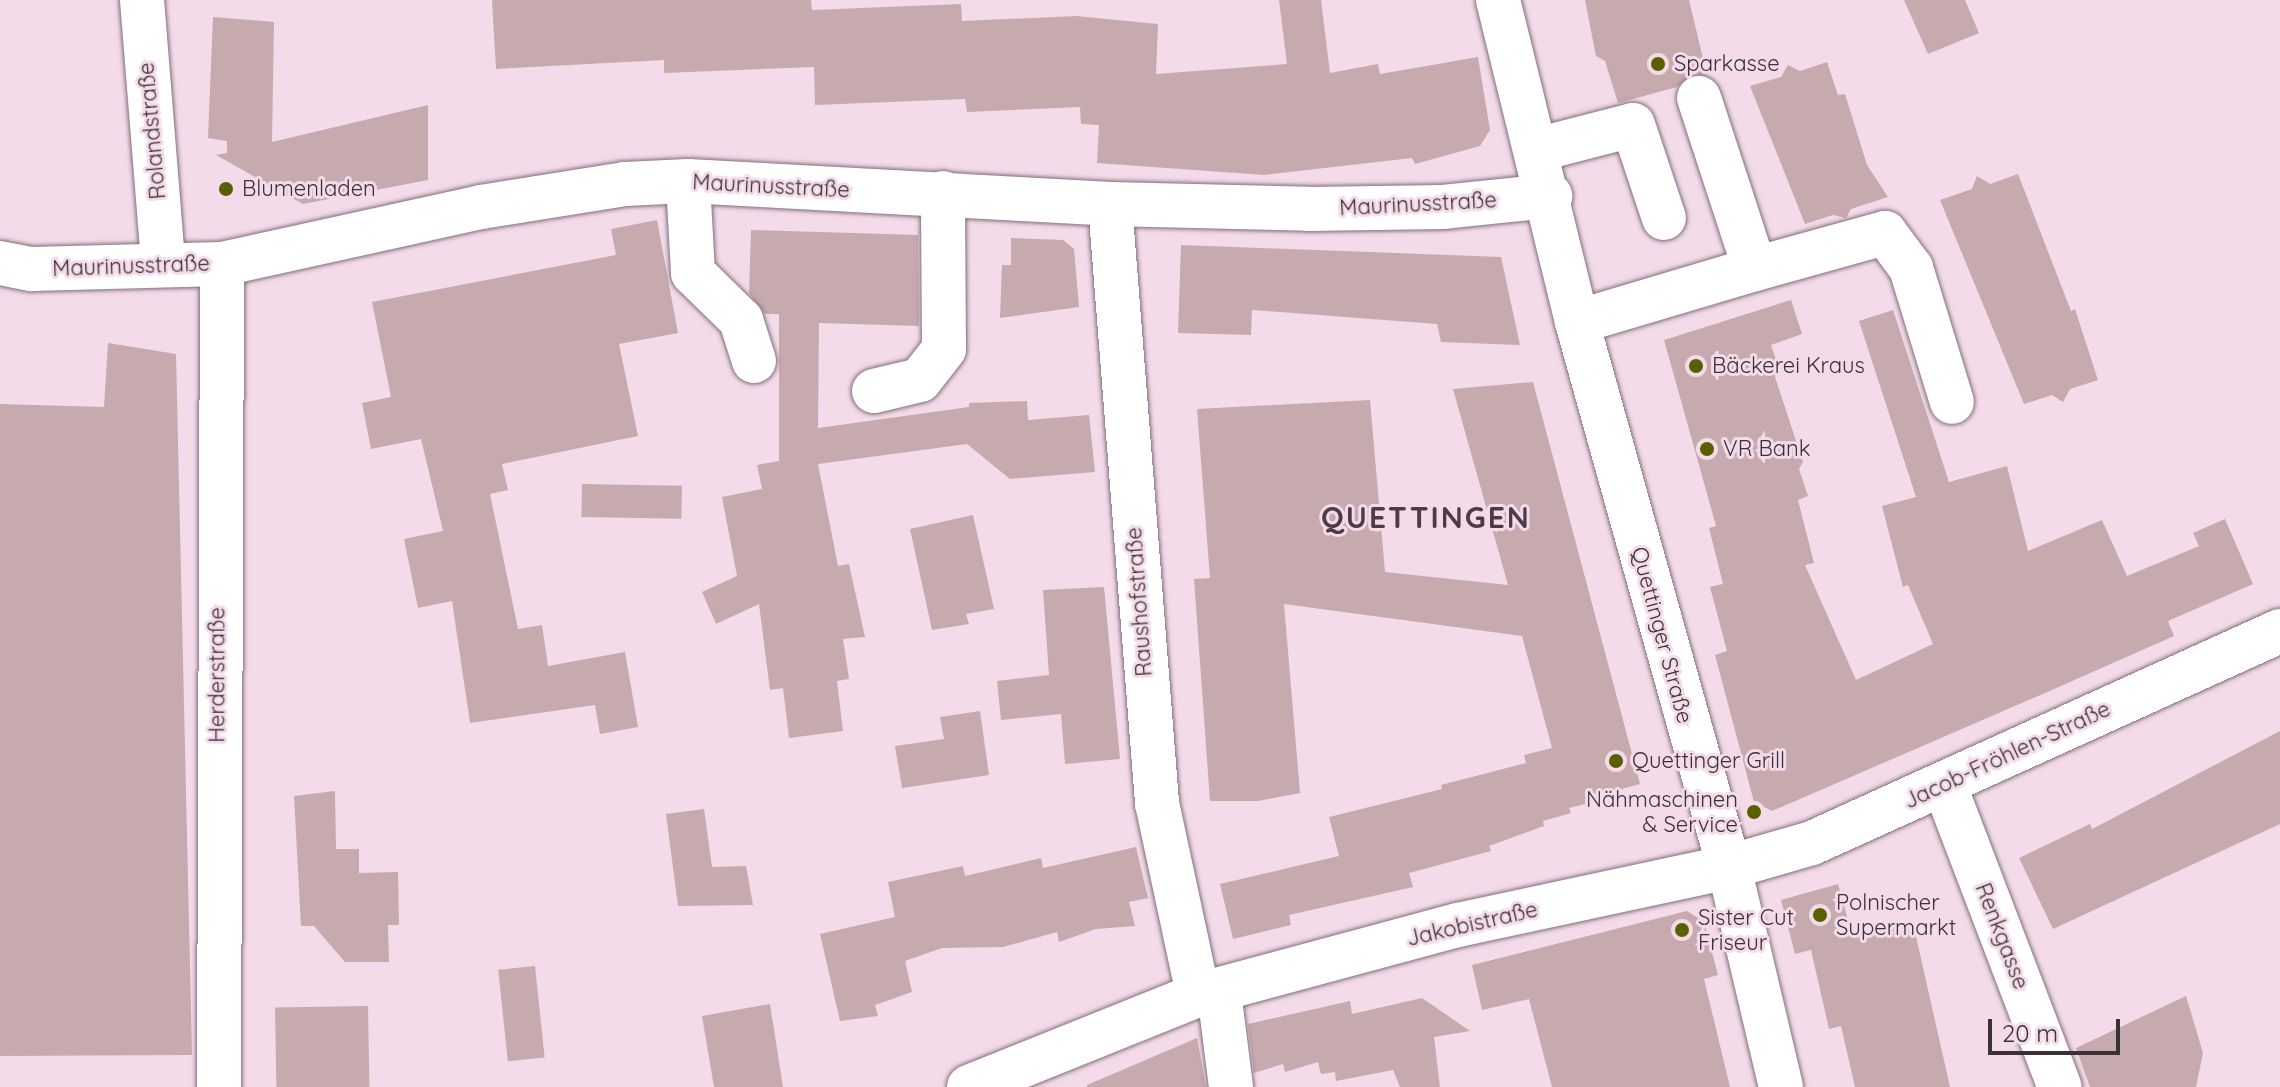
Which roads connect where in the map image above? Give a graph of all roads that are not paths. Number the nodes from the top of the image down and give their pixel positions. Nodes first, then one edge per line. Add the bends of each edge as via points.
1 (142, 0) edge
2 (1498, 0) edge
3 (1699, 98) dead end
4 (1536, 150) junction
5 (688, 181) junction
6 (943, 193) junction
7 (1550, 196) junction
8 (1110, 204) junction
9 (1664, 218) dead end
10 (0, 263) edge
11 (163, 263) junction
12 (222, 264) junction
13 (1755, 269) junction
14 (1577, 322) junction
15 (754, 361) dead end
16 (874, 391) dead end
17 (1952, 402) dead end
18 (2280, 631) edge
19 (1944, 784) junction
20 (1729, 867) junction
21 (1208, 993) junction
22 (219, 1087) edge
23 (969, 1087) edge
24 (1231, 1087) edge
25 (1781, 1087) edge
26 (2060, 1087) edge

1 - 11 street, Rolandstraße
2 - 4 street, Quettinger Straße
3 - 13 street
4 - 7 street, Quettinger Straße
4 - 9 street via 1633,125
5 - 6 street, Maurinusstraße
5 - 12 street, Maurinusstraße via 625,184 481,207
5 - 15 street via 693,273 741,320
6 - 8 street, Maurinusstraße
6 - 16 street via 944,349 920,380
7 - 8 street, Maurinusstraße via 1443,207
7 - 14 street, Quettinger Straße
8 - 21 street, Raushofstraße via 1157,803
10 - 11 street, Maurinusstraße via 32,269
11 - 12 street, Maurinusstraße
12 - 22 street, Herderstraße
13 - 14 street
13 - 17 street via 1885,233 1911,268
14 - 20 street, Quettinger Straße
18 - 19 street, Jacob-Fröhlen-Straße
19 - 20 street, Jacob-Fröhlen-Straße via 1812,843
19 - 26 street, Renkgasse
20 - 21 street, Jakobistraße via 1458,925
20 - 25 street, Quettinger Straße
21 - 23 street, Jakobistraße
21 - 24 street

